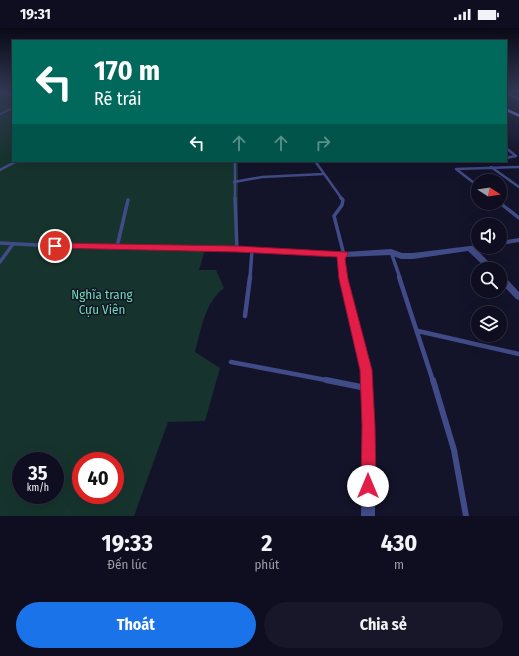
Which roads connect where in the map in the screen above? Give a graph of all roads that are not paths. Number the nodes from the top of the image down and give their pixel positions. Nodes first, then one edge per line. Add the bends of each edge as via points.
1 (507, 149) edge
2 (518, 157) edge
3 (507, 158) edge
4 (15, 162) edge
5 (235, 162) edge
6 (317, 162) edge
7 (490, 167) junction
8 (519, 167) edge
9 (0, 170) edge
10 (323, 174) junction
11 (471, 181) edge
12 (234, 182) junction
13 (519, 187) edge
14 (128, 200) dead end
15 (507, 209) edge
16 (519, 218) edge
17 (519, 240) edge
18 (507, 242) edge
19 (0, 243) edge
20 (13, 244) junction
21 (117, 247) junction
22 (237, 249) junction
23 (471, 249) edge
24 (252, 250) junction
25 (391, 252) junction
26 (344, 254) junction
27 (476, 254) edge
28 (0, 262) edge
29 (485, 262) edge
30 (507, 285) edge
31 (519, 297) edge
32 (245, 316) dead end
33 (418, 330) junction
34 (519, 354) edge
35 (231, 362) dead end
36 (367, 388) junction
37 (368, 516) edge
38 (466, 516) edge

1 - 2 lane
2 - 3 lane
4 - 9 lane
5 - 12 lane
6 - 10 lane
7 - 8 lane
7 - 11 lane via 456,169
7 - 13 lane
10 - 12 lane via 262,177
10 - 26 lane via 343,200 334,216
12 - 22 lane
14 - 21 lane
15 - 16 lane
17 - 18 street
19 - 20 lane
20 - 21 lane
20 - 28 lane
21 - 22 lane
22 - 24 lane
23 - 25 street via 413,256 401,256
24 - 26 lane
24 - 32 lane via 252,272
25 - 26 street
25 - 33 lane
26 - 36 street via 341,259 343,279 366,370
27 - 29 street
30 - 31 street
33 - 34 lane
33 - 38 lane via 454,450
35 - 36 lane
36 - 37 street

